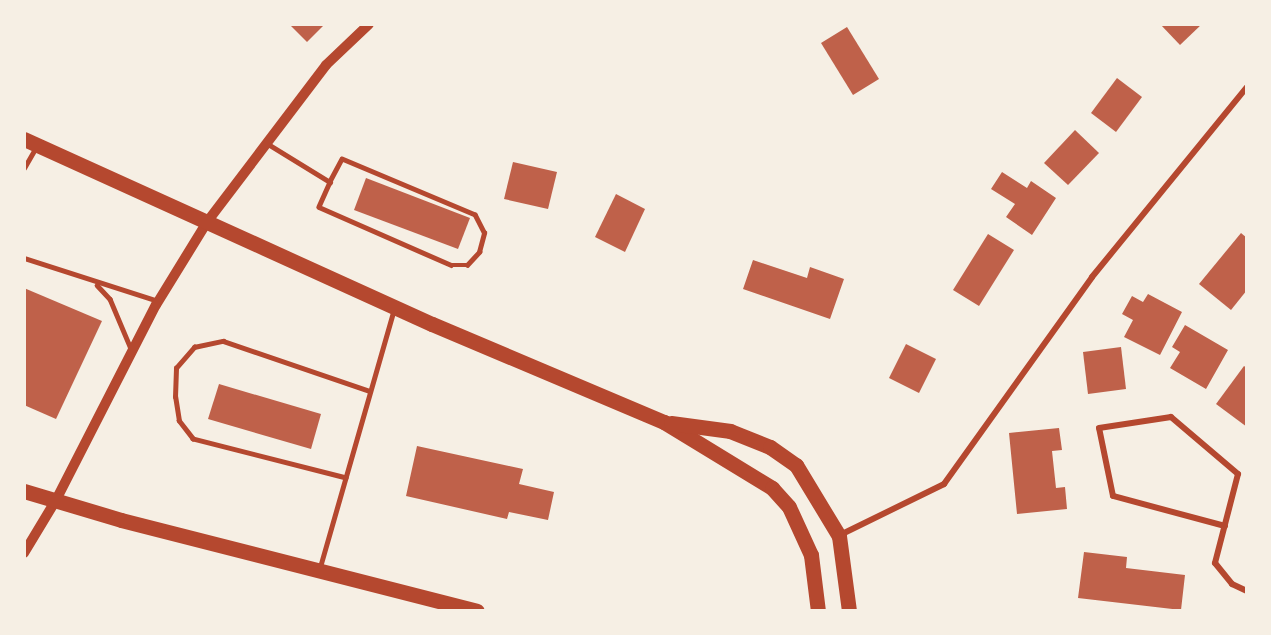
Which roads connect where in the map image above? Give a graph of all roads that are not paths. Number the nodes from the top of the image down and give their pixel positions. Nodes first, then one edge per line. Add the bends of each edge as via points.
1 (369, 24) edge
2 (1247, 87) edge
3 (30, 142) edge
4 (268, 144) junction
5 (24, 168) edge
6 (330, 182) junction
7 (207, 222) junction
8 (24, 258) edge
9 (96, 283) junction
10 (158, 301) junction
11 (394, 307) junction
12 (133, 354) junction
13 (370, 391) junction
14 (664, 422) junction
15 (346, 478) junction
16 (24, 491) edge
17 (56, 500) junction
18 (1225, 526) junction
19 (839, 536) junction
20 (24, 553) edge
21 (319, 571) junction
22 (1247, 591) edge
23 (477, 611) edge
24 (818, 611) edge
25 (849, 611) edge

1 - 4 street via 326,65
2 - 19 street via 1092,277 944,484
3 - 5 lane
3 - 7 main road
4 - 6 lane
4 - 7 street
6 - 6 lane via 319,207 451,265 467,265 479,252 484,234 476,215 342,159
7 - 10 street
7 - 11 main road
8 - 9 lane
9 - 10 lane
9 - 12 lane via 110,299
10 - 12 street
11 - 13 lane
11 - 14 main road
12 - 17 street
13 - 15 lane
13 - 15 lane via 223,341 194,347 176,368 174,397 179,421 193,439
14 - 19 main road via 730,431 770,447 808,480
14 - 24 main road via 772,488 789,507 811,555
15 - 21 lane
16 - 17 main road
17 - 20 street
17 - 21 main road
18 - 18 street via 1238,474 1171,417 1099,428 1113,496
18 - 22 street via 1215,563 1232,584
19 - 25 main road
21 - 23 main road

